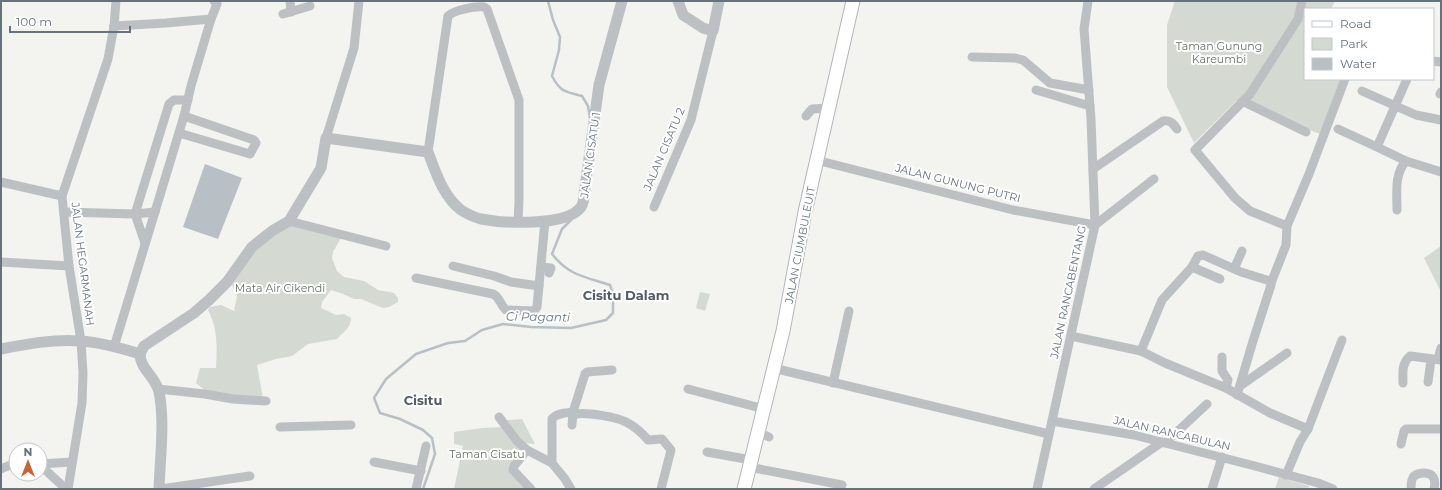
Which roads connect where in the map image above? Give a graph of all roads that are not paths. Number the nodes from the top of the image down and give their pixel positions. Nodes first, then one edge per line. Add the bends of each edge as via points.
1 (116, 1) edge
2 (290, 1) edge
3 (360, 1) edge
4 (622, 1) edge
5 (678, 1) edge
6 (719, 1) edge
7 (853, 1) edge
8 (1088, 1) edge
9 (216, 2) edge
10 (1300, 2) edge
11 (310, 6) dead end
12 (211, 18) junction
13 (1302, 20) edge
14 (114, 26) junction
15 (713, 31) junction
16 (972, 57) dead end
17 (1345, 80) edge
18 (1407, 80) edge
19 (1036, 90) dead end
20 (1089, 90) junction
21 (1362, 91) dead end
22 (188, 100) junction
23 (1244, 102) junction
24 (1090, 106) junction
25 (1396, 106) junction
26 (829, 108) junction
27 (184, 116) junction
28 (806, 116) dead end
29 (1441, 120) edge
30 (1177, 129) dead end
31 (1338, 129) dead end
32 (1306, 132) dead end
33 (179, 133) junction
34 (326, 138) junction
35 (1377, 147) junction
36 (428, 152) junction
37 (816, 160) junction
38 (1406, 161) junction
39 (1093, 169) junction
40 (1441, 172) edge
41 (1154, 179) dead end
42 (1, 182) edge
43 (62, 196) junction
44 (654, 207) dead end
45 (1397, 210) dead end
46 (64, 212) junction
47 (155, 212) junction
48 (135, 214) junction
49 (289, 221) junction
50 (545, 221) junction
51 (518, 222) junction
52 (1095, 225) junction
53 (1287, 226) junction
54 (145, 243) junction
55 (386, 246) dead end
56 (1242, 251) dead end
57 (1, 262) edge
58 (69, 266) junction
59 (453, 266) dead end
60 (541, 267) junction
61 (1192, 267) junction
62 (1234, 269) junction
63 (549, 273) dead end
64 (416, 278) dead end
65 (1220, 279) dead end
66 (1271, 283) junction
67 (539, 286) junction
68 (849, 312) dead end
69 (1071, 336) junction
70 (1342, 340) dead end
71 (81, 341) junction
72 (114, 347) junction
73 (1440, 348) edge
74 (1, 350) edge
75 (1141, 351) junction
76 (1287, 353) dead end
77 (140, 354) junction
78 (1222, 357) dead end
79 (1437, 360) edge
80 (773, 368) junction
81 (612, 370) dead end
82 (832, 382) junction
83 (1428, 382) dead end
84 (1403, 383) dead end
85 (1226, 388) junction
86 (158, 389) junction
87 (688, 389) dead end
88 (1239, 391) junction
89 (266, 401) dead end
90 (1207, 404) dead end
91 (764, 409) junction
92 (575, 413) junction
93 (499, 417) dead end
94 (1052, 421) junction
95 (351, 425) dead end
96 (572, 425) dead end
97 (280, 427) dead end
98 (1308, 429) junction
99 (1441, 429) edge
100 (1049, 434) junction
101 (1164, 442) junction
102 (1401, 444) dead end
103 (426, 446) dead end
104 (527, 450) junction
105 (707, 452) dead end
106 (1222, 457) junction
107 (72, 462) junction
108 (374, 462) dead end
109 (552, 463) junction
110 (48, 464) edge
111 (750, 464) junction
112 (421, 471) junction
113 (48, 472) edge
114 (1286, 475) junction
115 (250, 476) dead end
116 (842, 485) dead end
117 (1318, 486) edge
118 (67, 489) edge
119 (160, 489) edge
120 (416, 489) edge
121 (531, 489) edge
122 (571, 489) edge
123 (661, 489) edge
124 (744, 489) edge
125 (1037, 489) edge
126 (1094, 489) edge
127 (1212, 489) edge
128 (1333, 489) edge
129 (1411, 489) edge
130 (1434, 489) edge

1 - 14 street, JALAN HEGARMANAH
2 - 11 street via 287,13
3 - 34 street via 354,48
4 - 50 street, JALAN CISATU 1 via 599,85 580,209 568,216
5 - 15 street via 683,15 703,28
6 - 15 street
7 - 26 main road, JALAN CIUMBULEUIT
8 - 20 street, JALAN RANCABENTANG via 1084,29
9 - 12 street
10 - 13 street
12 - 14 street
12 - 22 street
13 - 23 street
14 - 43 street, JALAN HEGARMANAH via 108,59
15 - 44 street, JALAN CISATU 2 via 691,120
16 - 20 street via 1023,60 1050,83
17 - 53 street
18 - 25 street
19 - 24 street
20 - 24 street, JALAN RANCABENTANG
21 - 25 street
22 - 27 street
22 - 48 street via 174,100 169,104
23 - 32 street
23 - 53 street via 1195,150 1235,198 1250,211
24 - 39 street, JALAN RANCABENTANG
25 - 29 street via 1416,115
25 - 35 street
26 - 28 street via 812,109
26 - 37 main road, JALAN CIUMBULEUIT
27 - 33 street
27 - 33 street via 254,140 256,143 250,154
30 - 39 street via 1173,123 1163,121
31 - 35 street
33 - 47 street
34 - 36 street
34 - 49 street via 321,168
35 - 38 street
36 - 51 street, JALAN CISATU 1 via 447,194 462,210 479,219
36 - 51 street via 448,16 475,7 484,7 519,100
37 - 52 street, JALAN GUNUNG PUTRI via 1012,210
37 - 80 main road, JALAN CIUMBULEUIT via 783,331
38 - 40 street
38 - 45 street via 1398,174
39 - 52 street, JALAN RANCABENTANG
41 - 52 street
42 - 43 street
43 - 46 street, JALAN HEGARMANAH
46 - 48 street
46 - 58 street, JALAN HEGARMANAH
47 - 48 street
47 - 54 street
48 - 54 street
49 - 55 street
49 - 77 street via 252,247 227,282 209,300 144,346
50 - 51 street, JALAN CISATU 1
50 - 60 street
52 - 69 street, JALAN RANCABENTANG
53 - 66 street via 1286,245
54 - 72 street
56 - 62 street
57 - 58 street
58 - 71 street, JALAN HEGARMANAH
59 - 67 street via 511,282
60 - 63 street via 551,268
60 - 67 street
61 - 62 street via 1200,255
61 - 65 street
61 - 75 street via 1162,300
62 - 66 street
64 - 67 street via 493,294 506,310 536,310
66 - 88 street
68 - 82 street
69 - 75 street
69 - 94 street, JALAN RANCABENTANG
70 - 98 street
71 - 72 street
71 - 74 street via 48,341
71 - 107 street, JALAN HEGARMANAH via 82,404
72 - 77 street
73 - 79 street
75 - 85 street
76 - 88 street
77 - 86 street via 141,362
78 - 85 street via 1222,371 1228,380
79 - 83 street
79 - 84 street via 1410,356 1403,367
80 - 82 street
80 - 91 main road, JALAN CIUMBULEUIT
81 - 92 street via 585,374
82 - 100 street
85 - 88 street
86 - 89 street
86 - 119 street via 161,407
87 - 91 street
88 - 98 street via 1270,413
90 - 101 street
91 - 111 main road, JALAN CIUMBULEUIT via 764,434
92 - 96 street
92 - 109 street via 560,414 552,419
92 - 123 street via 584,412 625,422 648,440 662,439 671,450
93 - 104 street
94 - 100 street, JALAN RANCABENTANG
94 - 101 street, JALAN RANCABULAN
95 - 97 street
98 - 114 street
99 - 102 street via 1406,429
100 - 125 street, JALAN RANCABENTANG
101 - 106 street, JALAN RANCABULAN
101 - 126 street
103 - 112 street
104 - 109 street
104 - 121 street via 513,470
105 - 111 street
106 - 114 street, JALAN RANCABULAN
106 - 127 street
107 - 110 street
107 - 118 street, JALAN HEGARMANAH
108 - 112 street
109 - 122 street
111 - 116 street
111 - 124 main road, JALAN CIUMBULEUIT
112 - 120 street
113 - 118 street
114 - 117 street, JALAN RANCABULAN
115 - 119 street
117 - 128 street, JALAN RANCABULAN
129 - 130 street via 1415,475 1421,473 1433,476

